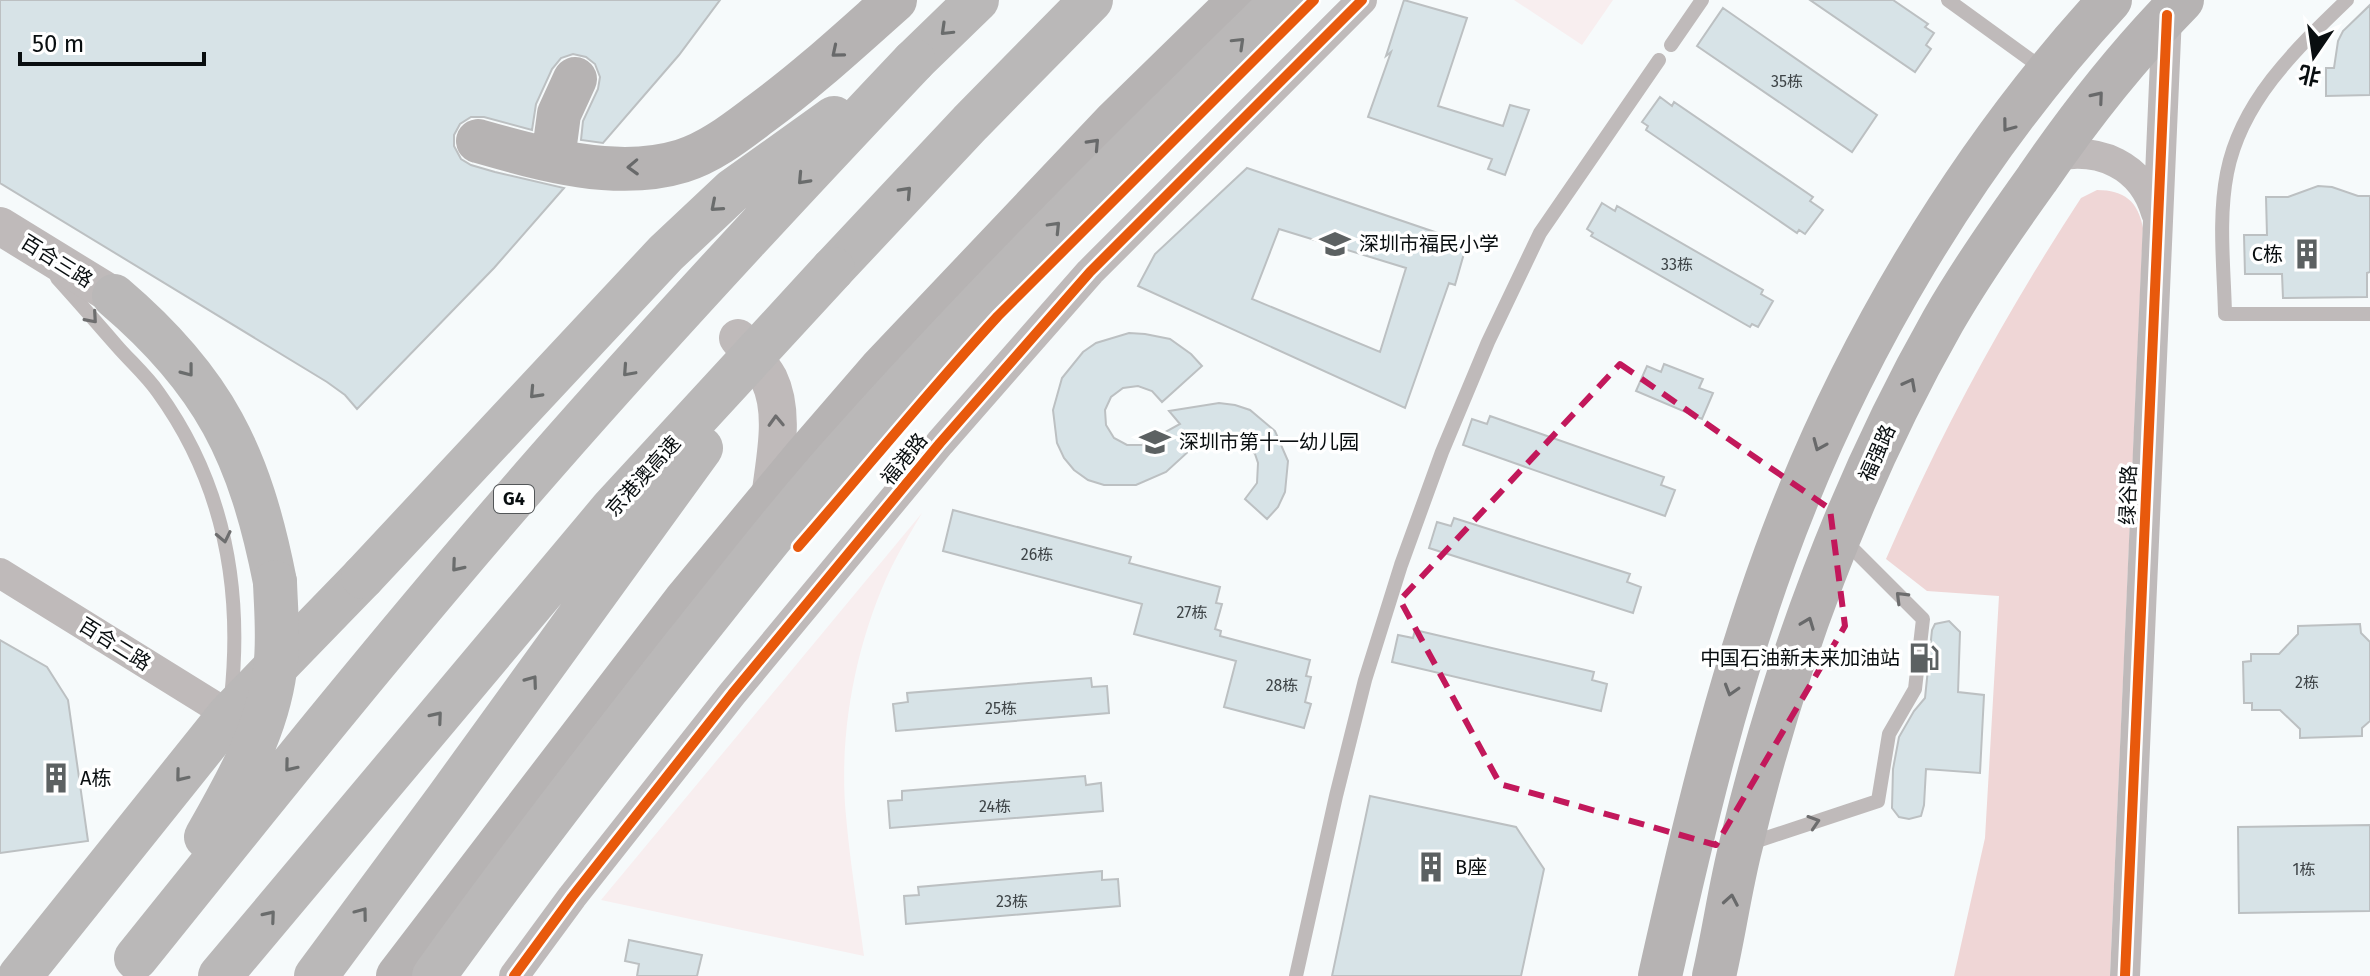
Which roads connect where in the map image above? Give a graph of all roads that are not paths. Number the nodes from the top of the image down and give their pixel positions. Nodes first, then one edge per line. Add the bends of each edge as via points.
1 (895, 0) edge
2 (977, 0) edge
3 (1091, 0) edge
4 (1215, 0) edge
5 (1240, 0) edge
6 (1283, 0) edge
7 (1362, 0) edge
8 (1702, 0) edge
9 (1948, 0) edge
10 (2110, 0) edge
11 (2347, 0) edge
12 (2174, 8) edge
13 (1671, 45) dead end
14 (1192, 46) junction
15 (1659, 60) dead end
16 (914, 61) junction
17 (2049, 73) junction
18 (575, 79) dead end
19 (478, 141) dead end
20 (2052, 157) junction
21 (553, 159) junction
22 (2158, 219) junction
23 (11, 233) edge
24 (833, 269) junction
25 (114, 296) joint
26 (2370, 314) edge
27 (738, 338) dead end
28 (770, 499) junction
29 (1841, 536) junction
30 (0, 573) edge
31 (229, 715) junction
32 (1740, 847) junction
33 (130, 967) edge
34 (20, 976) edge
35 (220, 976) edge
36 (316, 976) edge
37 (398, 976) edge
38 (434, 976) edge
39 (514, 976) edge
40 (1296, 976) edge
41 (1660, 976) edge
42 (1714, 976) edge
43 (2125, 976) edge

1 -> 21 main road via 777,101 722,142 682,161 626,168
2 -> 16 highway, G4
24 -> 3 highway, 京港澳高速
4 - 14 street
5 - 14 main road
38 -> 6 highway via 625,721 854,439 1122,158
7 - 39 street, 福港路 via 1090,272 940,443 732,694
8 - 13 lane
9 - 17 lane
10 - 17 main road
11 - 26 lane via 2270,79 2239,132 2222,214 2225,314
20 -> 12 main road, 福强路
12 - 22 street, 绿谷路
28 -> 14 main road via 892,357
15 - 40 lane via 1540,233 1442,452 1365,680
16 -> 31 highway, bridge via 769,163 695,224
16 -> 33 highway, G4, bridge via 546,462 342,701
17 -> 41 main road via 1954,200 1866,349 1825,432 1775,556 1730,693
18 - 21 main road via 559,114
19 - 21 main road
20 - 22 street, 绿谷路 via 2091,153 2128,169 2142,183
29 -> 20 main road, 福强路 via 1885,432 1944,320
22 - 43 street, 绿谷路
23 - 25 street, 百合三路
23 -> 31 lane via 156,390 205,473 228,555 233,608
35 -> 24 highway, 京港澳高速, bridge via 603,520
36 -> 24 highway, bridge
25 -> 33 highway, bridge via 166,344 237,448 259,510 275,582 278,634 263,719 235,785
28 -> 27 street via 777,445 773,389
28 - 37 main road via 685,601
32 -> 29 main road, 福强路 via 1794,661
32 -> 29 lane via 1878,801 1889,734 1915,689 1923,619
30 - 31 street, 百合二路
31 -> 34 highway
42 -> 32 main road, 福强路

